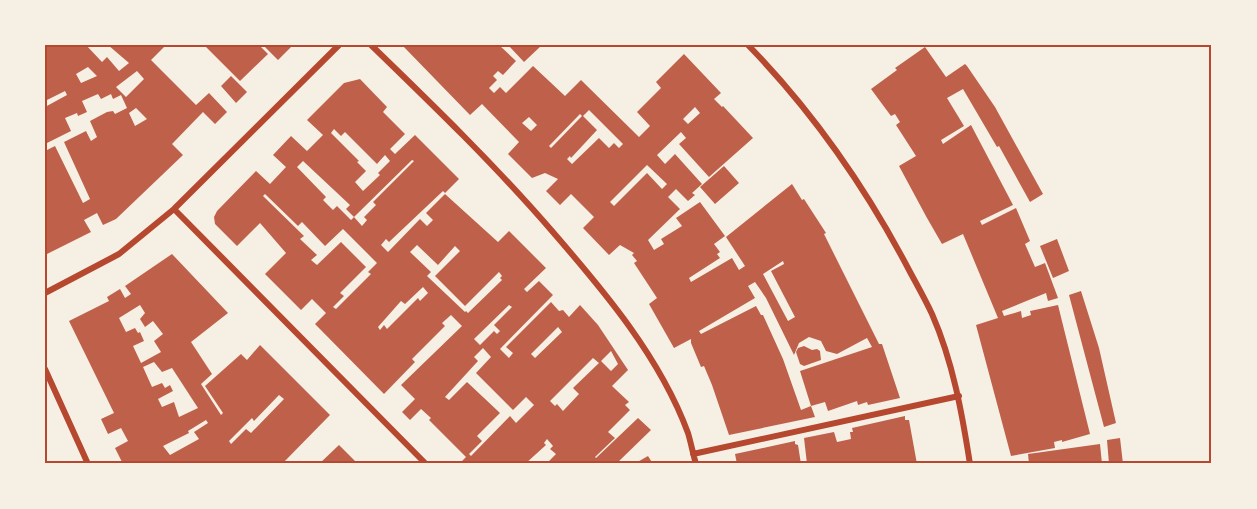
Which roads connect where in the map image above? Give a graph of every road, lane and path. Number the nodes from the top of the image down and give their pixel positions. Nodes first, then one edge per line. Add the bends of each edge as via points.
1 (339, 45) edge
2 (371, 45) edge
3 (748, 45) edge
4 (174, 209) junction
5 (45, 293) edge
6 (45, 369) edge
7 (959, 396) junction
8 (693, 454) junction
9 (88, 464) edge
10 (426, 464) edge
11 (696, 464) edge
12 (970, 464) edge

1 - 4 street
2 - 8 street via 509,182 611,301 645,348 688,433
3 - 7 street via 777,74 829,139 882,218 932,315
4 - 5 street via 119,254
4 - 10 street
6 - 9 street
7 - 8 street
7 - 12 street
8 - 11 street

